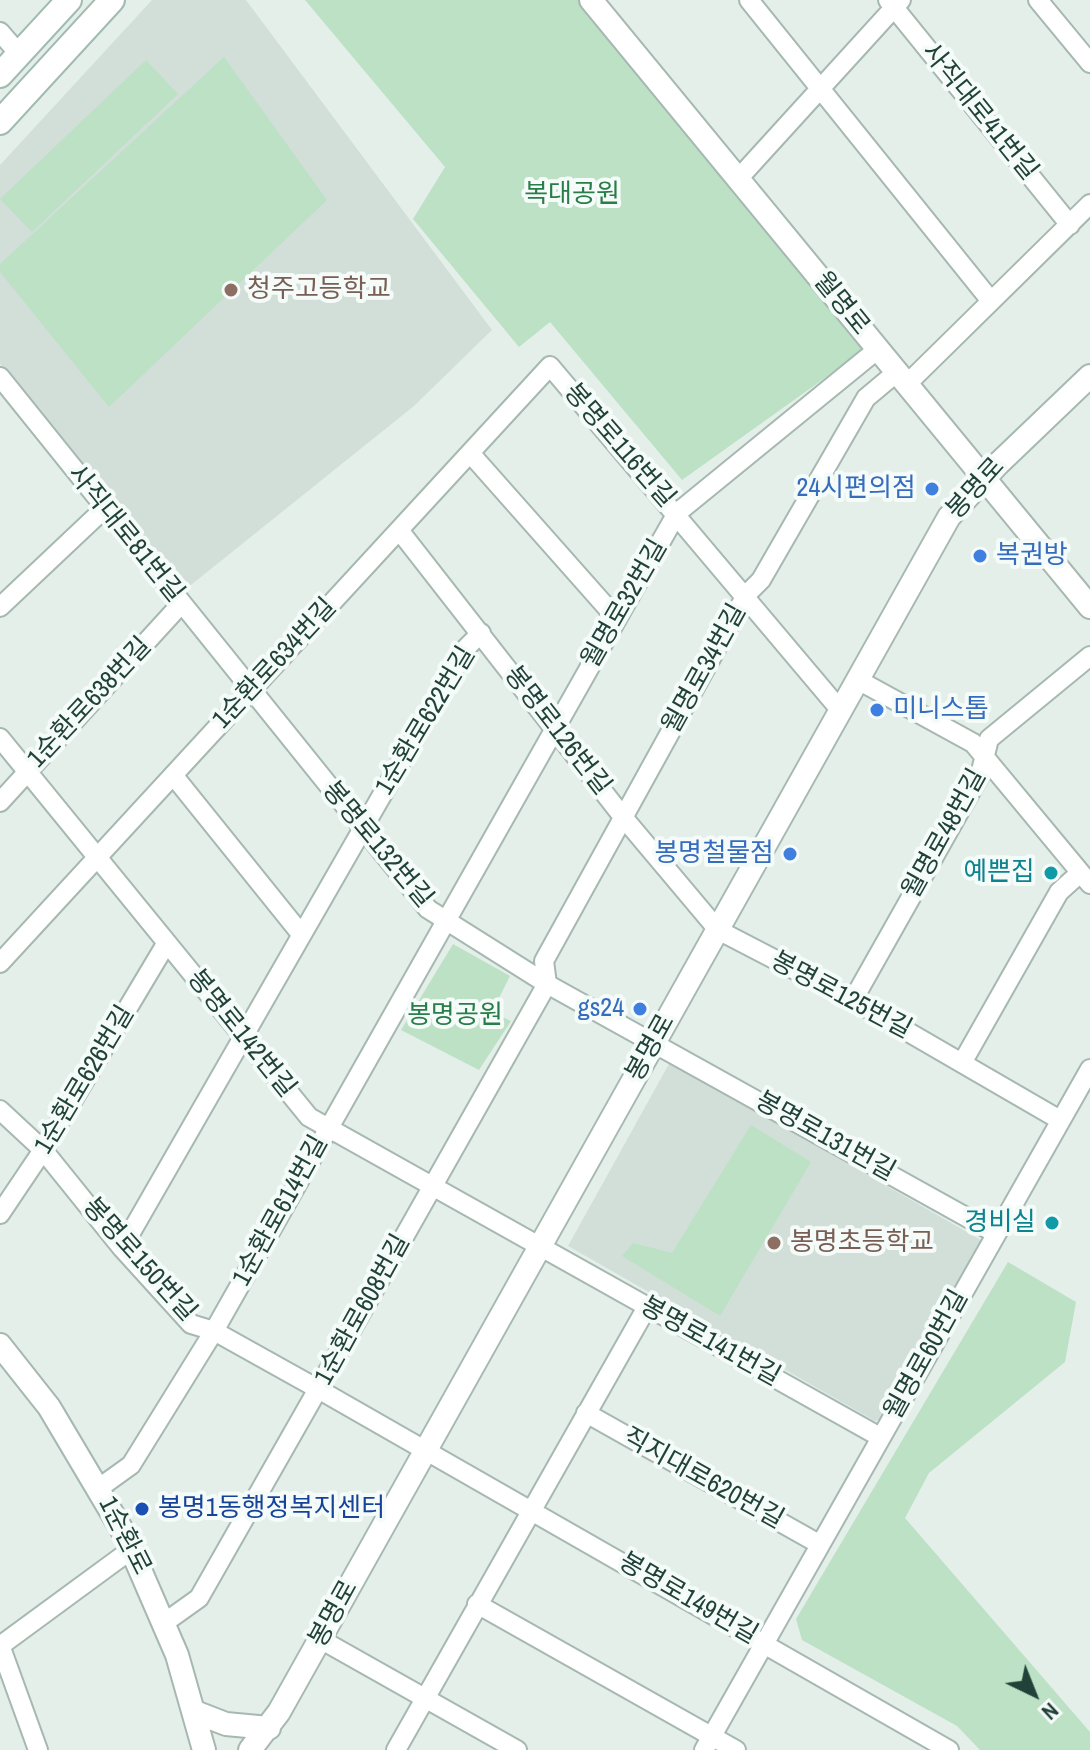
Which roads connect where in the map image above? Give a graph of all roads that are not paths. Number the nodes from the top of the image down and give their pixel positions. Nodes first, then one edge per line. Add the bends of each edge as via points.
1 (69, 0) edge
2 (112, 0) edge
3 (751, 2) edge
4 (599, 3) edge
5 (894, 3) edge
6 (1047, 4) edge
7 (0, 32) edge
8 (19, 54) junction
9 (1090, 63) edge
10 (0, 75) edge
11 (820, 88) junction
12 (0, 122) edge
13 (738, 179) junction
14 (1090, 204) edge
15 (1070, 225) junction
16 (991, 301) junction
17 (878, 349) junction
18 (550, 366) joint
19 (1090, 376) edge
20 (902, 378) junction
21 (2, 385) edge
22 (470, 453) junction
23 (985, 480) junction
24 (105, 508) junction
25 (677, 513) junction
26 (399, 530) junction
27 (746, 595) junction
28 (181, 604) junction
29 (0, 607) edge
30 (1090, 607) edge
31 (617, 619) junction
32 (481, 633) junction
33 (1090, 656) edge
34 (858, 680) junction
35 (250, 691) junction
36 (841, 711) junction
37 (555, 727) junction
38 (0, 738) edge
39 (985, 759) junction
40 (27, 772) junction
41 (173, 775) junction
42 (0, 802) edge
43 (623, 817) junction
44 (361, 829) junction
45 (96, 859) junction
46 (1085, 878) edge
47 (448, 922) junction
48 (718, 930) junction
49 (301, 934) junction
50 (166, 944) junction
51 (0, 963) edge
52 (547, 984) junction
53 (853, 1000) junction
54 (242, 1035) junction
55 (654, 1043) junction
56 (962, 1063) junction
57 (1090, 1069) edge
58 (0, 1110) edge
59 (1060, 1120) junction
60 (328, 1126) junction
61 (43, 1150) junction
62 (432, 1187) junction
63 (0, 1214) edge
64 (995, 1233) junction
65 (539, 1247) junction
66 (122, 1248) junction
67 (647, 1307) junction
68 (214, 1331) junction
69 (0, 1345) edge
70 (318, 1389) junction
71 (586, 1413) junction
72 (880, 1437) junction
73 (425, 1451) junction
74 (99, 1488) junction
75 (532, 1509) junction
76 (819, 1544) junction
77 (132, 1549) junction
78 (477, 1604) junction
79 (164, 1623) junction
80 (320, 1639) junction
81 (764, 1642) junction
82 (0, 1645) edge
83 (423, 1698) junction
84 (195, 1712) junction
85 (274, 1720) junction
86 (708, 1743) edge
87 (38, 1750) edge
88 (204, 1750) edge
89 (250, 1750) edge
90 (260, 1750) edge
91 (396, 1750) edge
92 (517, 1750) edge
93 (736, 1750) edge
94 (949, 1750) edge

1 - 8 main road
2 - 12 main road
3 - 11 street
4 - 13 street, 월명로
5 - 11 street
5 - 15 street, 사직대로41번길
6 - 9 street
7 - 8 street
8 - 10 main road
11 - 13 street
11 - 16 street
13 - 17 street, 월명로
14 - 15 street, 월명로34번길
15 - 16 street, 월명로34번길
16 - 20 street, 월명로34번길
17 - 20 street, 월명로
17 - 25 street, 월명로32번길
18 - 22 street, 1순환로634번길
18 - 25 street, 봉명로116번길
19 - 23 street, 봉명로
20 - 23 street, 월명로
20 - 27 street, 월명로34번길 via 866,398 761,580
21 - 24 street, 사직대로81번길
22 - 26 street, 1순환로634번길
22 - 31 street
23 - 30 street, 월명로
23 - 34 street, 봉명로 via 949,517
24 - 28 street, 사직대로81번길
24 - 29 street
25 - 27 street, 봉명로116번길
25 - 31 street, 월명로32번길
26 - 32 street, 봉명로126번길
26 - 35 street, 1순환로634번길
27 - 36 street, 봉명로116번길
27 - 43 street, 월명로34번길
28 - 35 street, 사직대로81번길
28 - 40 street, 1순환로638번길
31 - 37 street, 월명로32번길
32 - 37 street, 봉명로126번길
32 - 44 street, 1순환로622번길 via 467,647
33 - 39 street, 월명로48번길 via 989,739
34 - 36 street, 봉명로
34 - 39 street via 973,743
35 - 41 street, 1순환로634번길
35 - 44 street, 봉명로132번길
36 - 48 street, 봉명로
37 - 43 street, 봉명로126번길
37 - 47 street, 월명로32번길
38 - 40 street, 봉명로142번길
39 - 46 street
39 - 53 street, 월명로48번길
40 - 42 street, 1순환로638번길
40 - 45 street, 봉명로142번길
41 - 45 street, 1순환로634번길
41 - 49 street
43 - 48 street, 봉명로126번길
43 - 52 street, 월명로34번길 via 544,961
44 - 47 street, 봉명로132번길 via 428,909
44 - 49 street, 1순환로622번길
45 - 50 street, 봉명로142번길
45 - 51 street, 1순환로634번길
46 - 56 street via 1059,892
47 - 52 street, 봉명로132번길
47 - 60 street, 1순환로614번길
48 - 53 street, 봉명로125번길
48 - 55 street, 봉명로
49 - 54 street, 1순환로622번길
50 - 54 street, 봉명로142번길
50 - 61 street, 1순환로626번길
52 - 55 street, 봉명로132번길
52 - 62 street, 1순환로608번길
53 - 56 street, 봉명로125번길
54 - 60 street, 봉명로142번길 via 309,1117
54 - 66 street, 1순환로622번길
55 - 64 street, 봉명로131번길
55 - 65 street, 봉명로
56 - 59 street, 봉명로125번길
57 - 59 street, 월명로60번길
58 - 61 street, 봉명로150번길
59 - 64 street, 월명로60번길
60 - 62 street, 봉명로142번길
60 - 68 street, 1순환로614번길
61 - 63 street, 1순환로626번길
61 - 66 street, 봉명로150번길
62 - 65 street, 봉명로142번길
62 - 70 street, 1순환로608번길
64 - 72 street, 월명로60번길
65 - 67 street, 봉명로141번길
65 - 73 street, 봉명로
66 - 68 street, 봉명로150번길 via 191,1324
67 - 71 street
67 - 72 street, 봉명로141번길
68 - 70 street, 봉명로150번길
68 - 74 street, 1순환로614번길 via 131,1465
69 - 74 street, 1순환로 via 49,1407
70 - 73 street, 봉명로150번길
70 - 79 street, 1순환로608번길 via 199,1598
71 - 75 street
71 - 76 street, 직지대로620번길
72 - 76 street, 월명로60번길
73 - 75 street, 봉명로149번길
73 - 80 street, 봉명로
74 - 77 street, 1순환로
75 - 78 street
75 - 81 street, 봉명로149번길
76 - 81 street, 월명로60번길
77 - 79 street, 1순환로
77 - 82 street
78 - 83 street
78 - 86 street via 590,1667
79 - 84 street, 1순환로
80 - 83 street
80 - 85 street, 봉명로
81 - 86 street, 월명로60번길
81 - 94 street, 봉명로149번길
82 - 87 street
83 - 91 street
83 - 92 street
84 - 85 street via 219,1723
84 - 88 street, 1순환로
85 - 89 street, 봉명로
85 - 90 street
86 - 93 street

